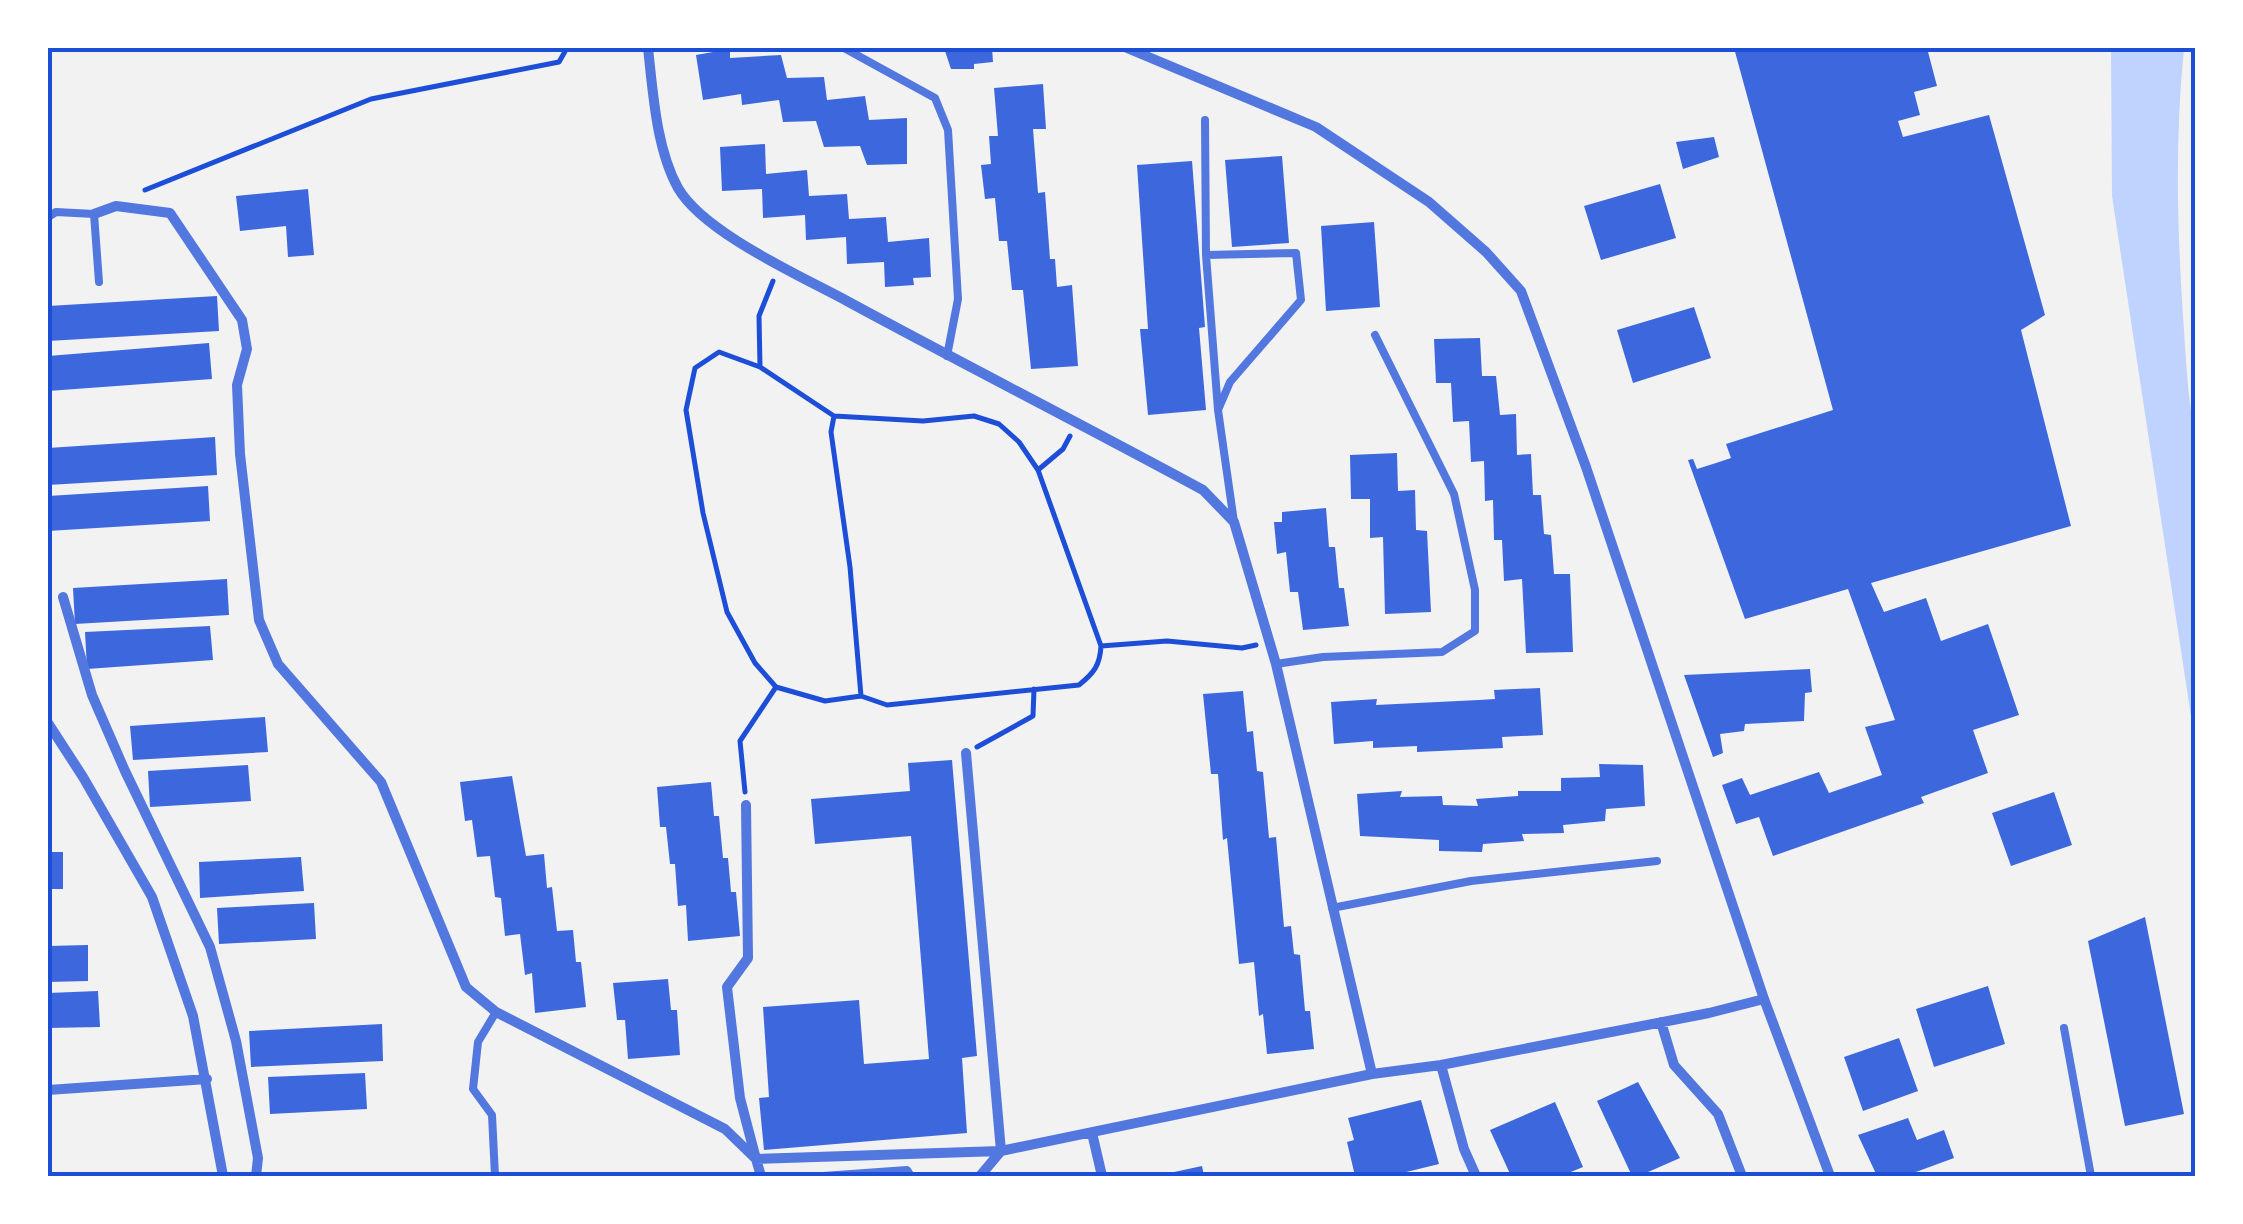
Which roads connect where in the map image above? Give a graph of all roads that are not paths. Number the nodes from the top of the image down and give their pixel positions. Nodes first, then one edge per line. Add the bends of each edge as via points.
1 (648, 48) edge
2 (844, 48) edge
3 (1126, 48) edge
4 (1205, 120) dead end
5 (94, 214) junction
6 (48, 217) edge
7 (1206, 255) junction
8 (99, 282) dead end
9 (1375, 334) dead end
10 (947, 356) junction
11 (1218, 410) junction
12 (1234, 522) junction
13 (62, 596) dead end
14 (1276, 664) junction
15 (48, 723) edge
16 (966, 753) road end
17 (746, 805) road end
18 (1656, 861) dead end
19 (1332, 908) junction
20 (1764, 999) junction
21 (496, 1012) junction
22 (1662, 1022) junction
23 (2064, 1028) dead end
24 (1441, 1065) junction
25 (1372, 1074) junction
26 (207, 1079) junction
27 (48, 1090) edge
28 (1092, 1133) junction
29 (1000, 1151) junction
30 (756, 1159) junction
31 (223, 1176) edge
32 (256, 1176) edge
33 (495, 1176) edge
34 (761, 1176) edge
35 (823, 1176) edge
36 (911, 1176) edge
37 (980, 1176) edge
38 (1102, 1176) edge
39 (1476, 1176) edge
40 (1742, 1176) edge
41 (1830, 1176) edge
42 (2091, 1176) edge

1 - 10 street via 661,140 679,189 708,222
2 - 10 lane via 935,98 948,130 958,299
3 - 20 street via 1316,127 1428,202 1520,292 1586,467
4 - 7 lane
5 - 6 lane
5 - 8 lane
5 - 21 street via 116,206 170,214 242,320 247,349 237,385 240,454 259,620 278,664 381,782 466,988
7 - 11 lane
7 - 11 lane via 1296,252 1302,300 1230,382
9 - 14 lane via 1454,494 1475,590 1475,631 1442,652
10 - 12 street via 1203,490
11 - 12 lane
12 - 14 street
13 - 32 street via 124,771 210,947 236,1041
14 - 19 street
15 - 26 street via 152,897
16 - 29 street
17 - 30 street via 748,958 727,987 740,1098
18 - 19 lane via 1471,880
19 - 25 street
20 - 22 street
20 - 41 street
21 - 30 street via 725,1129
21 - 33 lane via 478,1042 473,1089 492,1115
22 - 24 street
22 - 40 street via 1674,1065 1718,1114
23 - 42 lane
24 - 25 street
24 - 39 street
25 - 28 street
26 - 27 street
26 - 31 street
28 - 29 street
28 - 38 street
29 - 30 street
29 - 37 street
30 - 34 street
35 - 36 lane via 907,1170

